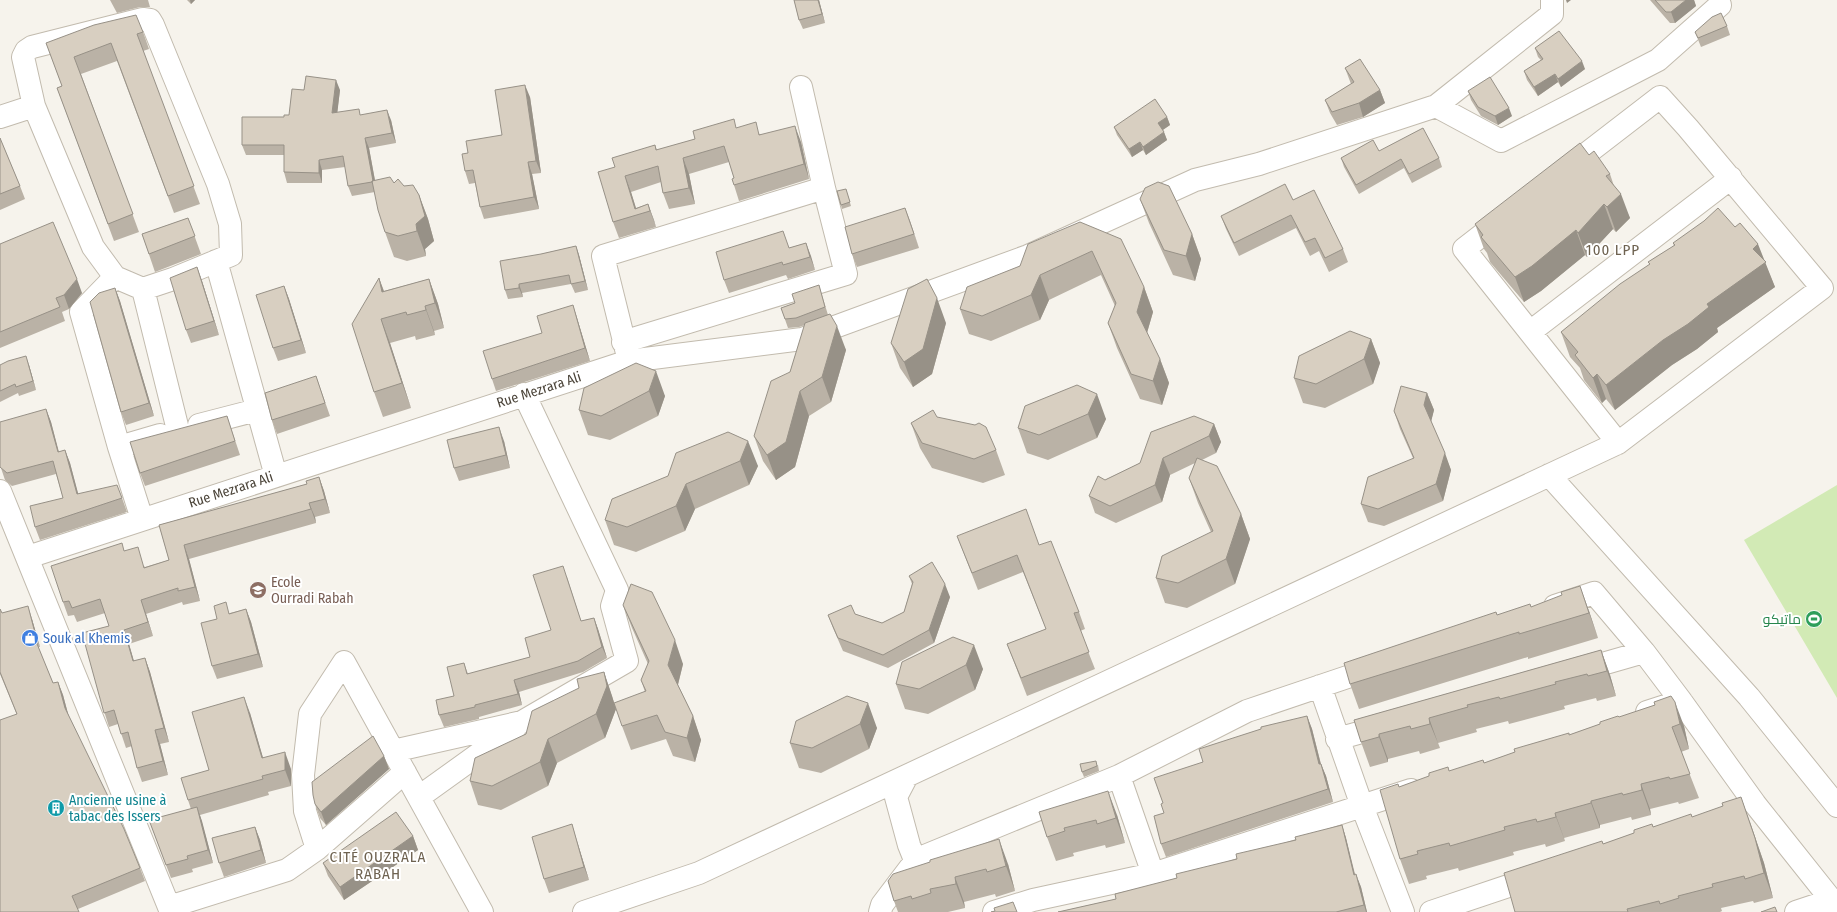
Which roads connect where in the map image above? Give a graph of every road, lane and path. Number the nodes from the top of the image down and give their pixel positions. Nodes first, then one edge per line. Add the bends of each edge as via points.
1 (1552, 0) edge
2 (1720, 5) dead end
3 (1658, 60) junction
4 (801, 87) dead end
5 (1660, 97) junction
6 (34, 106) junction
7 (1436, 106) junction
8 (0, 117) edge
9 (1731, 178) junction
10 (1550, 182) edge
11 (824, 188) junction
12 (1519, 206) edge
13 (216, 261) junction
14 (115, 277) junction
15 (143, 289) junction
16 (1530, 332) junction
17 (626, 351) junction
18 (524, 394) junction
19 (258, 410) junction
20 (178, 430) junction
21 (1618, 443) junction
22 (119, 447) junction
23 (1549, 475) junction
24 (276, 476) junction
25 (0, 491) edge
26 (142, 519) junction
27 (28, 557) junction
28 (1535, 613) edge
29 (1644, 652) junction
30 (1394, 661) edge
31 (1560, 676) edge
32 (1320, 686) junction
33 (1681, 700) junction
34 (1629, 718) edge
35 (1406, 719) edge
36 (522, 722) junction
37 (1337, 739) junction
38 (393, 751) junction
39 (405, 772) junction
40 (907, 776) junction
41 (1120, 776) junction
42 (1429, 784) edge
43 (419, 797) junction
44 (1755, 804) junction
45 (1362, 806) junction
46 (1837, 806) edge
47 (1732, 812) edge
48 (317, 849) junction
49 (915, 860) junction
50 (1552, 872) edge
51 (1153, 874) junction
52 (1834, 904) edge
53 (1035, 906) edge
54 (170, 910) edge
55 (482, 912) edge
56 (584, 912) edge
57 (880, 912) edge
58 (994, 912) edge
59 (1403, 912) edge
60 (1431, 912) edge
61 (1796, 912) edge

1 - 7 street via 1552,14
2 - 3 street
3 - 5 street
3 - 7 street via 1501,141
4 - 11 street
5 - 9 street
5 - 10 street
6 - 8 street
6 - 13 street via 23,57 26,50 143,19 150,20 218,184 230,224 231,255
6 - 14 street via 93,247
7 - 17 street via 1259,164 1195,180 1028,256 802,339
9 - 16 street
9 - 21 street via 1822,288
11 - 17 street via 846,274
11 - 17 street via 603,256
12 - 16 street via 1464,249
13 - 15 street
13 - 19 street
14 - 15 street
14 - 22 street via 81,312
15 - 20 street
16 - 21 street
17 - 18 street, Rue Mezrara Ali
18 - 24 street, Rue Mezrara Ali
18 - 36 street via 617,590 612,606 627,661
19 - 20 street
19 - 24 street
20 - 22 street
21 - 23 street
22 - 26 street
23 - 40 street
23 - 46 street via 1749,697
24 - 26 street, Rue Mezrara Ali
25 - 27 street
26 - 27 street, Rue Mezrara Ali
27 - 54 street
28 - 29 street via 1594,593
29 - 31 street
29 - 33 street
30 - 32 street
32 - 37 street
32 - 41 street via 1247,711
33 - 34 street
33 - 44 street
35 - 37 street
36 - 38 street
36 - 43 street
37 - 45 street
38 - 39 street
38 - 48 street via 344,662 310,714 303,775 305,811
39 - 43 street
39 - 48 street
40 - 49 street via 896,797
40 - 56 street via 699,873
41 - 49 street
41 - 51 street
42 - 45 street
43 - 55 street
44 - 47 street
44 - 52 street
45 - 51 street
45 - 59 street
48 - 54 street via 287,870
49 - 57 street via 882,905
50 - 60 street
51 - 53 street
52 - 61 street
53 - 58 street

